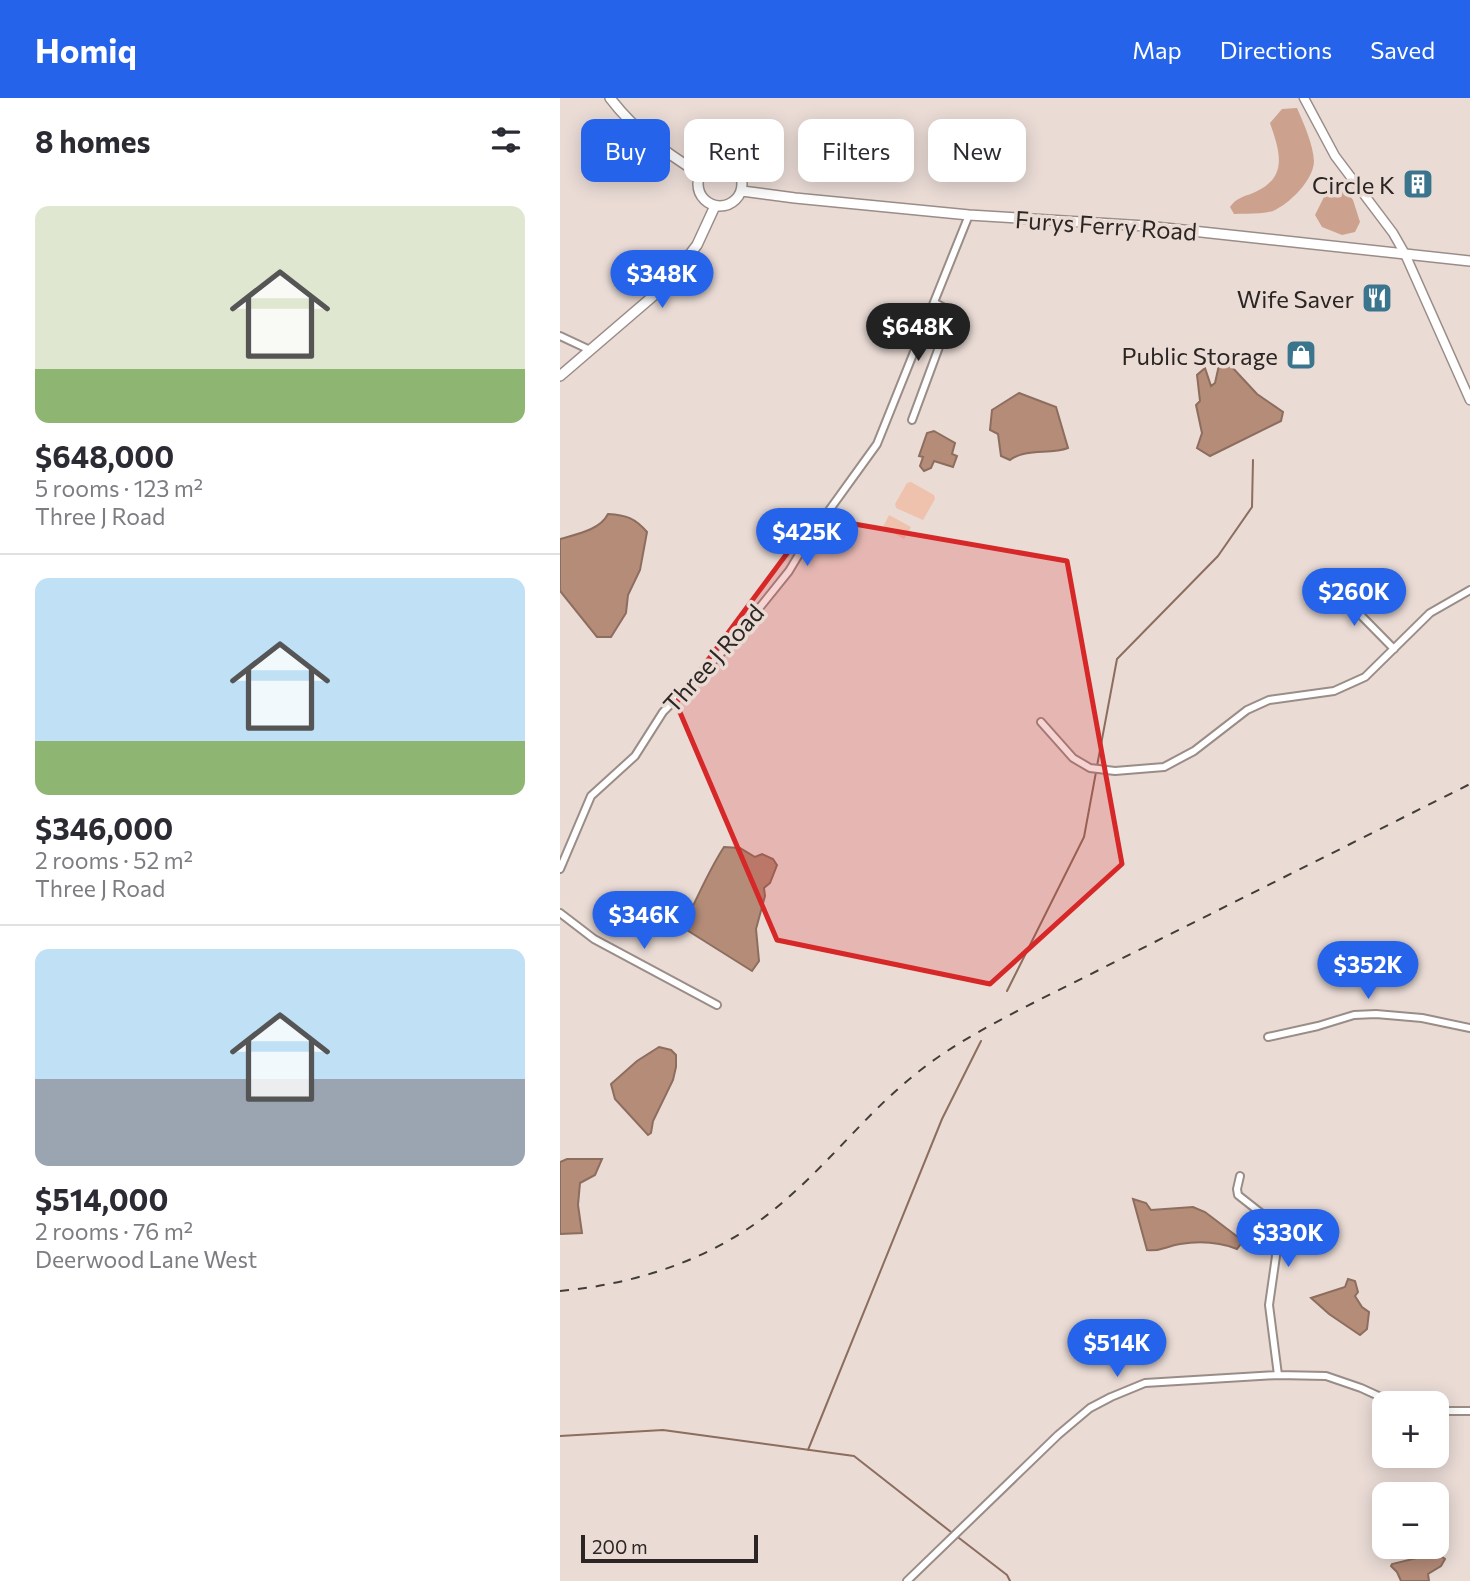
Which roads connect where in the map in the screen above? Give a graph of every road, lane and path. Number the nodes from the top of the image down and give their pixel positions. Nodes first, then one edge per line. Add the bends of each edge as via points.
1 (610, 98) edge
2 (1304, 98) edge
3 (684, 164) edge
4 (699, 182) edge
5 (740, 182) edge
6 (741, 191) junction
7 (715, 206) junction
8 (969, 215) junction
9 (1405, 254) junction
10 (1470, 261) edge
11 (935, 303) junction
12 (560, 336) edge
13 (590, 350) junction
14 (560, 376) edge
15 (1470, 400) edge
16 (912, 420) dead end
17 (1334, 588) dead end
18 (1470, 590) edge
19 (1394, 649) junction
20 (1041, 722) dead end
21 (560, 869) edge
22 (560, 914) edge
23 (717, 1005) dead end
24 (1470, 1028) edge
25 (1268, 1037) dead end
26 (1240, 1176) dead end
27 (1278, 1375) junction
28 (1372, 1393) edge
29 (1449, 1410) edge
30 (1470, 1411) edge
31 (907, 1581) edge

1 - 3 main road via 643,135
2 - 9 street via 1335,156
4 - 7 main road via 700,195
5 - 6 main road
6 - 7 main road via 733,202
6 - 8 main road, Furys Ferry Road
7 - 13 main road via 680,269
8 - 9 main road, Furys Ferry Road via 1146,226
8 - 11 street, Three J Road
9 - 10 main road, Furys Ferry Road
9 - 15 street
11 - 16 street via 952,312
11 - 21 street, Three J Road via 877,444 789,571 732,642 663,712 635,756 591,796
12 - 13 street
13 - 14 main road
17 - 19 street
18 - 19 street via 1430,613
19 - 20 street via 1366,677 1348,686 1269,700 1247,710 1194,751 1164,767 1090,768 1073,758
22 - 23 street via 594,939
24 - 25 street via 1376,1014 1354,1015
26 - 27 street via 1238,1195 1272,1227 1276,1256 1269,1305
27 - 28 street via 1326,1376
27 - 31 street via 1145,1383 1090,1408
29 - 30 street

